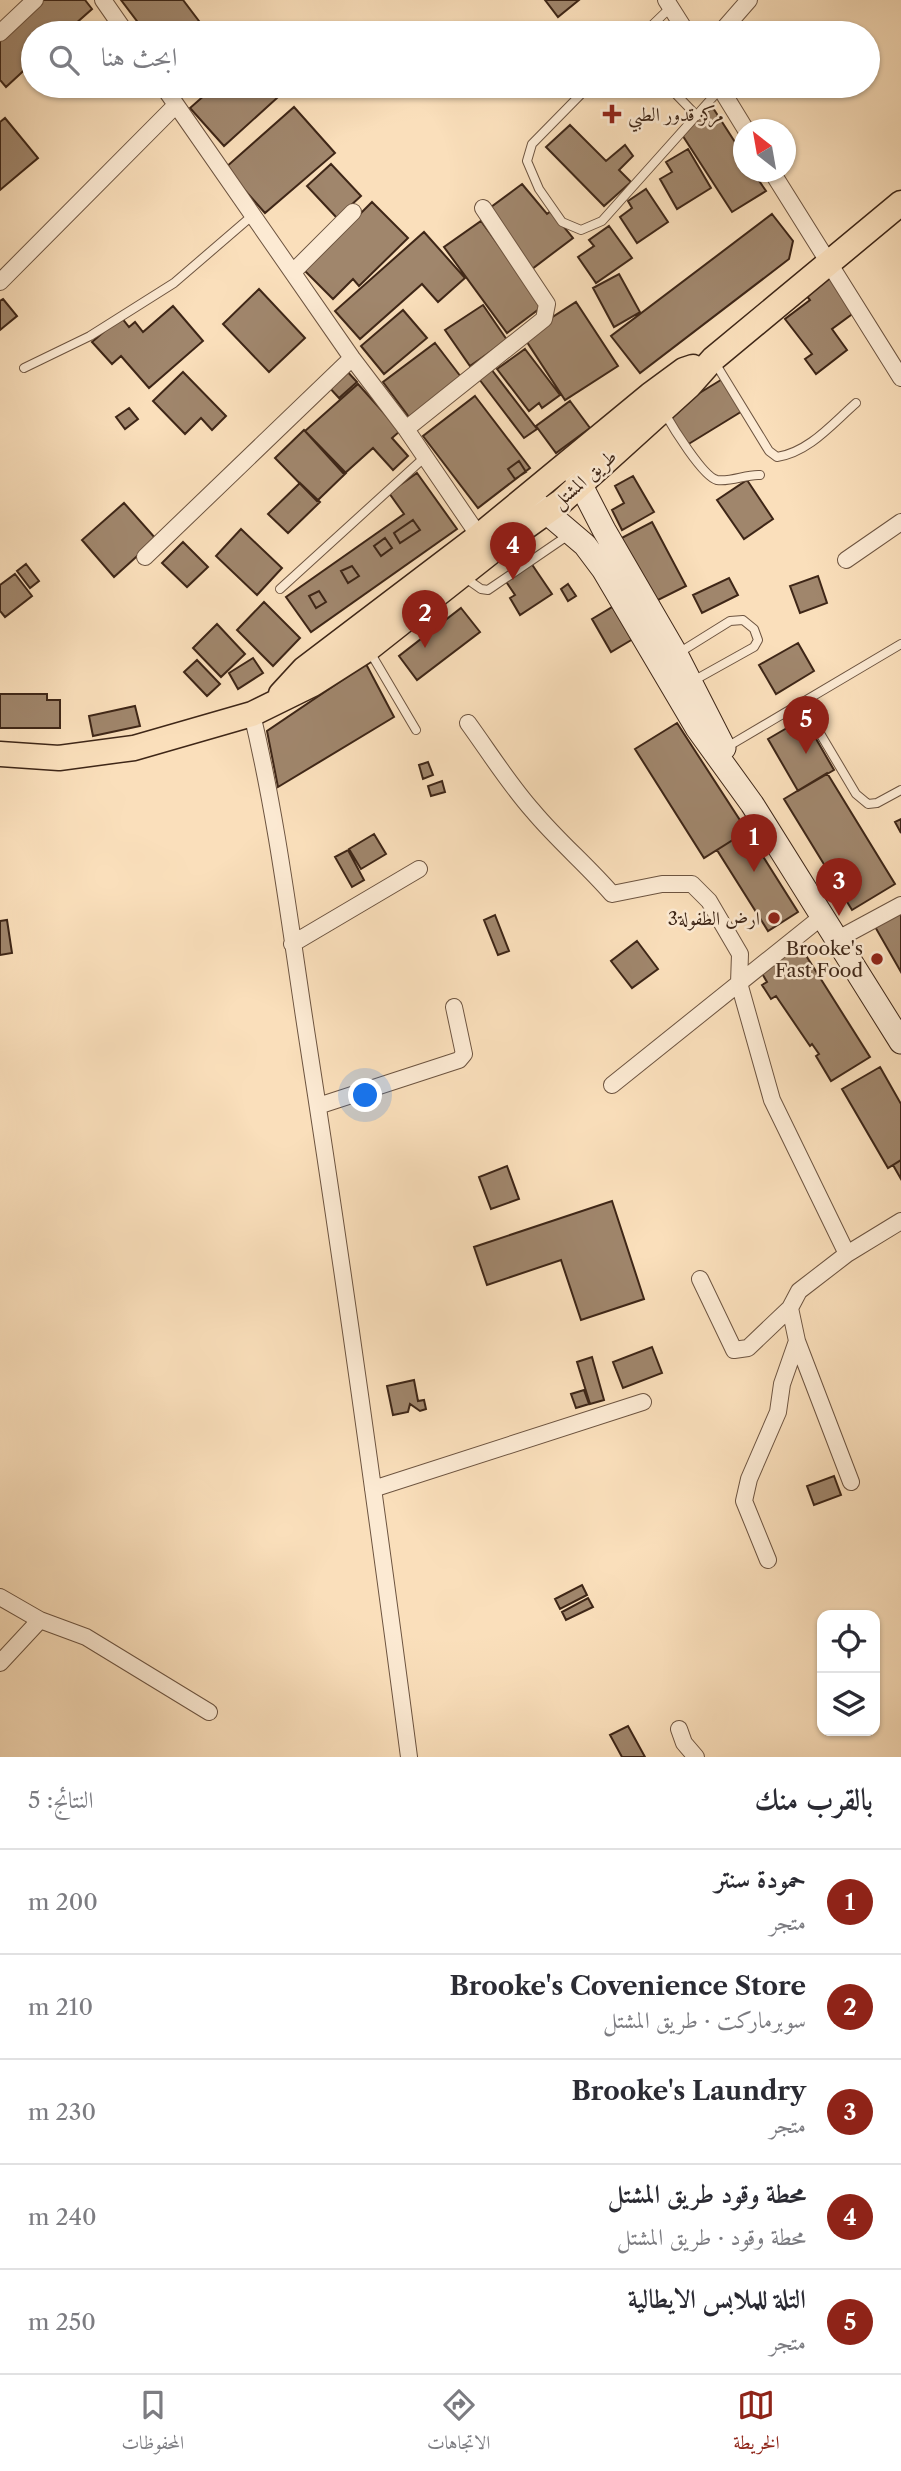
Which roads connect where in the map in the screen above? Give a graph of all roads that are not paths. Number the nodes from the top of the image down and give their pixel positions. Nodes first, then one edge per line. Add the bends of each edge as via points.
1 (35, 0) edge
2 (103, 0) edge
3 (749, 0) edge
4 (672, 2) edge
5 (118, 21) edge
6 (654, 21) edge
7 (681, 21) edge
8 (731, 21) edge
9 (0, 33) edge
10 (172, 98) edge
11 (577, 98) edge
12 (680, 98) edge
13 (711, 98) edge
14 (727, 98) edge
15 (176, 104) junction
16 (697, 116) junction
17 (740, 119) edge
18 (778, 182) edge
19 (483, 208) dead end
20 (354, 212) dead end
21 (898, 213) edge
22 (253, 215) junction
23 (828, 262) junction
24 (293, 272) junction
25 (0, 282) edge
26 (352, 358) junction
27 (713, 359) junction
28 (24, 368) dead end
29 (901, 378) edge
30 (856, 403) dead end
31 (662, 410) junction
32 (406, 429) junction
33 (425, 457) junction
34 (568, 462) junction
35 (761, 475) dead end
36 (581, 484) junction
37 (536, 504) junction
38 (901, 522) edge
39 (571, 533) junction
40 (479, 536) junction
41 (145, 557) dead end
42 (846, 560) dead end
43 (462, 575) junction
44 (280, 589) dead end
45 (901, 644) edge
46 (368, 649) junction
47 (676, 654) junction
48 (690, 683) junction
49 (802, 703) junction
50 (262, 709) junction
51 (468, 723) dead end
52 (416, 730) dead end
53 (725, 749) junction
54 (0, 754) edge
55 (901, 790) edge
56 (752, 804) junction
57 (419, 869) dead end
58 (901, 905) edge
59 (824, 915) junction
60 (838, 939) junction
61 (292, 944) junction
62 (739, 983) junction
63 (454, 1007) dead end
64 (901, 1042) edge
65 (612, 1085) dead end
66 (318, 1107) junction
67 (901, 1221) edge
68 (847, 1254) junction
69 (700, 1279) dead end
70 (790, 1308) junction
71 (797, 1341) junction
72 (643, 1402) dead end
73 (851, 1482) dead end
74 (373, 1489) junction
75 (768, 1560) dead end
76 (0, 1597) edge
77 (40, 1620) junction
78 (0, 1663) edge
79 (209, 1712) dead end
80 (679, 1729) dead end
81 (409, 1757) edge
82 (696, 1757) edge

1 - 9 street
2 - 5 street
3 - 8 street
4 - 6 lane
4 - 7 street
10 - 15 street
11 - 16 lane via 532,145 527,161 539,189 562,222 581,230 602,221
12 - 16 lane
13 - 16 lane
14 - 17 street
15 - 22 street
15 - 25 street
18 - 23 street
19 - 32 street via 547,304 546,314
20 - 24 street
21 - 23 main road, طريق المشتل
22 - 24 street
22 - 28 lane via 174,283 90,336
23 - 27 main road, طريق المشتل
23 - 29 street
24 - 26 street
26 - 32 street
26 - 41 street
27 - 30 lane via 777,457 809,445
27 - 31 main road, طريق المشتل
27 - 34 main road, طريق المشتل via 684,370
31 - 35 lane via 711,478
31 - 36 main road, طريق المشتل
32 - 33 street
33 - 40 street
33 - 44 lane
34 - 36 main road
34 - 37 main road, طريق المشتل
36 - 37 main road, طريق المشتل
36 - 47 main road
37 - 39 main road
37 - 40 main road, طريق المشتل
37 - 43 main road, طريق المشتل
38 - 42 street
39 - 43 lane via 488,590
39 - 56 main road via 603,569 697,728
40 - 50 main road, طريق المشتل via 304,669
43 - 46 main road, طريق المشتل
45 - 49 lane
46 - 50 main road, طريق المشتل
46 - 52 lane
47 - 48 main road
47 - 48 lane via 730,621 743,620 754,629 758,640 754,646
48 - 53 main road
49 - 53 lane
49 - 55 lane via 856,794 868,804
50 - 54 main road, طريق المشتل via 134,748 60,758
50 - 61 street via 266,776
51 - 62 street via 531,809 612,894 662,884 692,884 701,892 740,954
53 - 56 main road
56 - 59 main road
57 - 61 street
58 - 60 street
59 - 60 main road
59 - 62 street
60 - 64 main road
61 - 66 street
62 - 65 street
62 - 68 street via 772,1100
63 - 66 street via 464,1054 458,1060
66 - 74 street
67 - 68 street
68 - 70 street via 799,1291
69 - 70 street via 734,1350 748,1348
70 - 71 street
71 - 73 street
71 - 75 street via 778,1412 744,1501
72 - 74 street
74 - 81 street
76 - 77 street
77 - 78 street
77 - 79 street via 86,1637
80 - 82 street

